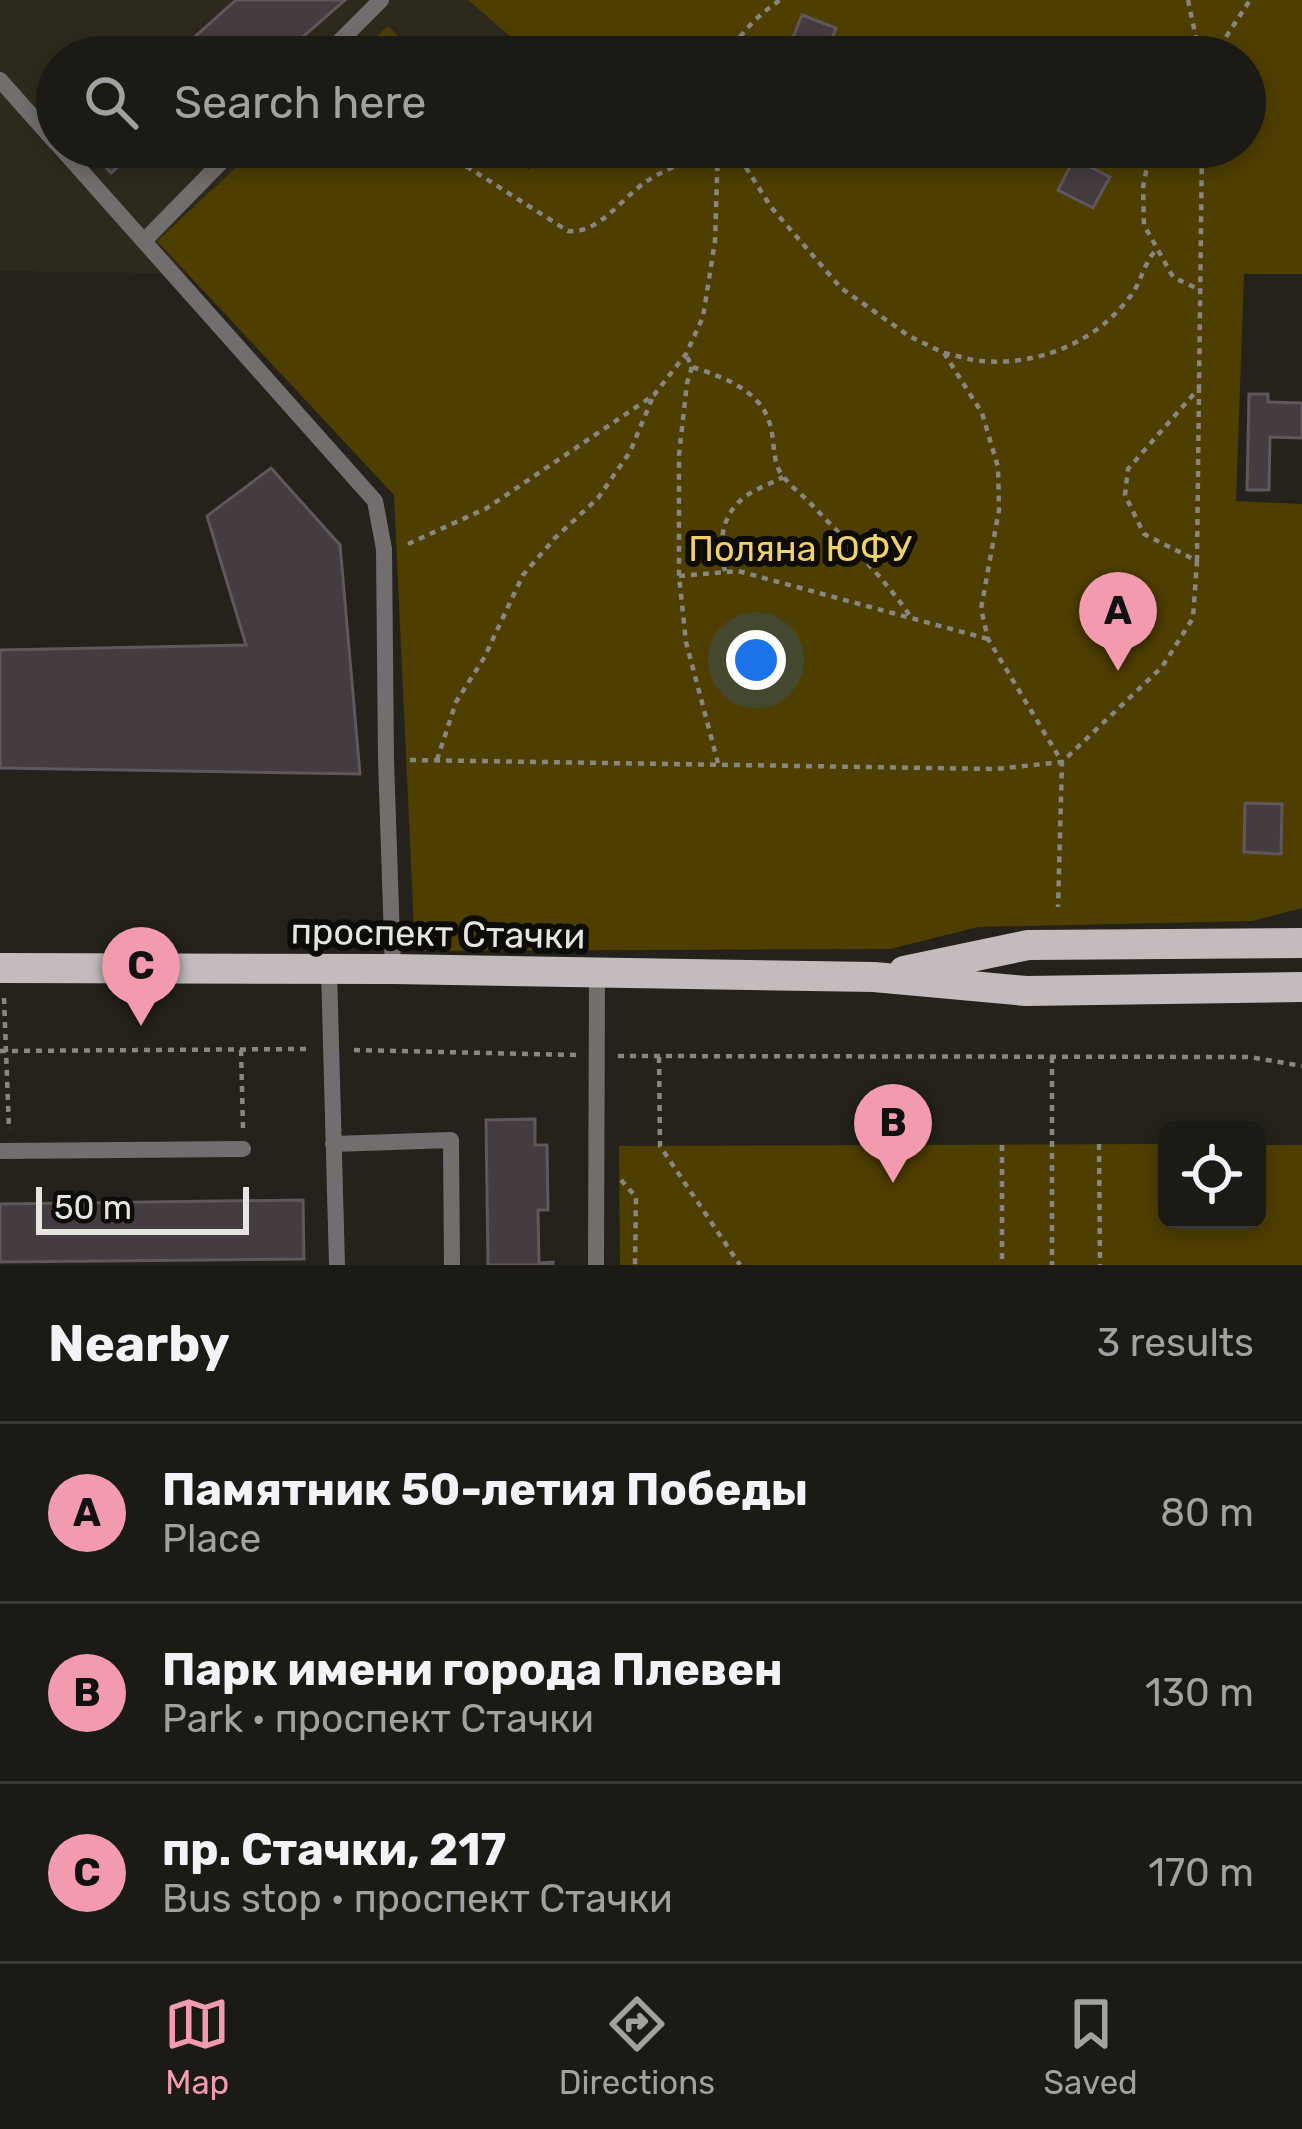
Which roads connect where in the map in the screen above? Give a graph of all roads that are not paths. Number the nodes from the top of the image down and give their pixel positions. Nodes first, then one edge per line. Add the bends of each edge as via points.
1 (381, 0) edge
2 (345, 36) edge
3 (0, 80) edge
4 (36, 121) edge
5 (78, 168) edge
6 (216, 168) edge
7 (144, 242) junction
8 (1302, 943) edge
9 (1, 968) edge
10 (393, 969) junction
11 (329, 970) junction
12 (597, 974) junction
13 (874, 976) junction
14 (1262, 987) junction
15 (1302, 987) edge
16 (1302, 1002) edge
17 (333, 1144) junction
18 (243, 1149) road end
19 (5, 1151) edge
20 (337, 1265) edge
21 (452, 1265) edge
22 (596, 1265) edge

1 - 2 lane
3 - 4 lane
5 - 7 lane
6 - 7 lane
7 - 10 lane via 375,501 384,549
8 - 13 main road, проспект Стачки via 1028,945
9 - 11 main road, проспект Стачки
10 - 11 main road, проспект Стачки
10 - 12 main road, проспект Стачки
11 - 17 lane
12 - 13 main road, проспект Стачки
12 - 22 lane
13 - 14 main road, проспект Стачки via 1026,991
14 - 15 main road, проспект Стачки
14 - 16 main road
17 - 20 lane
17 - 21 lane via 451,1140
18 - 19 lane

